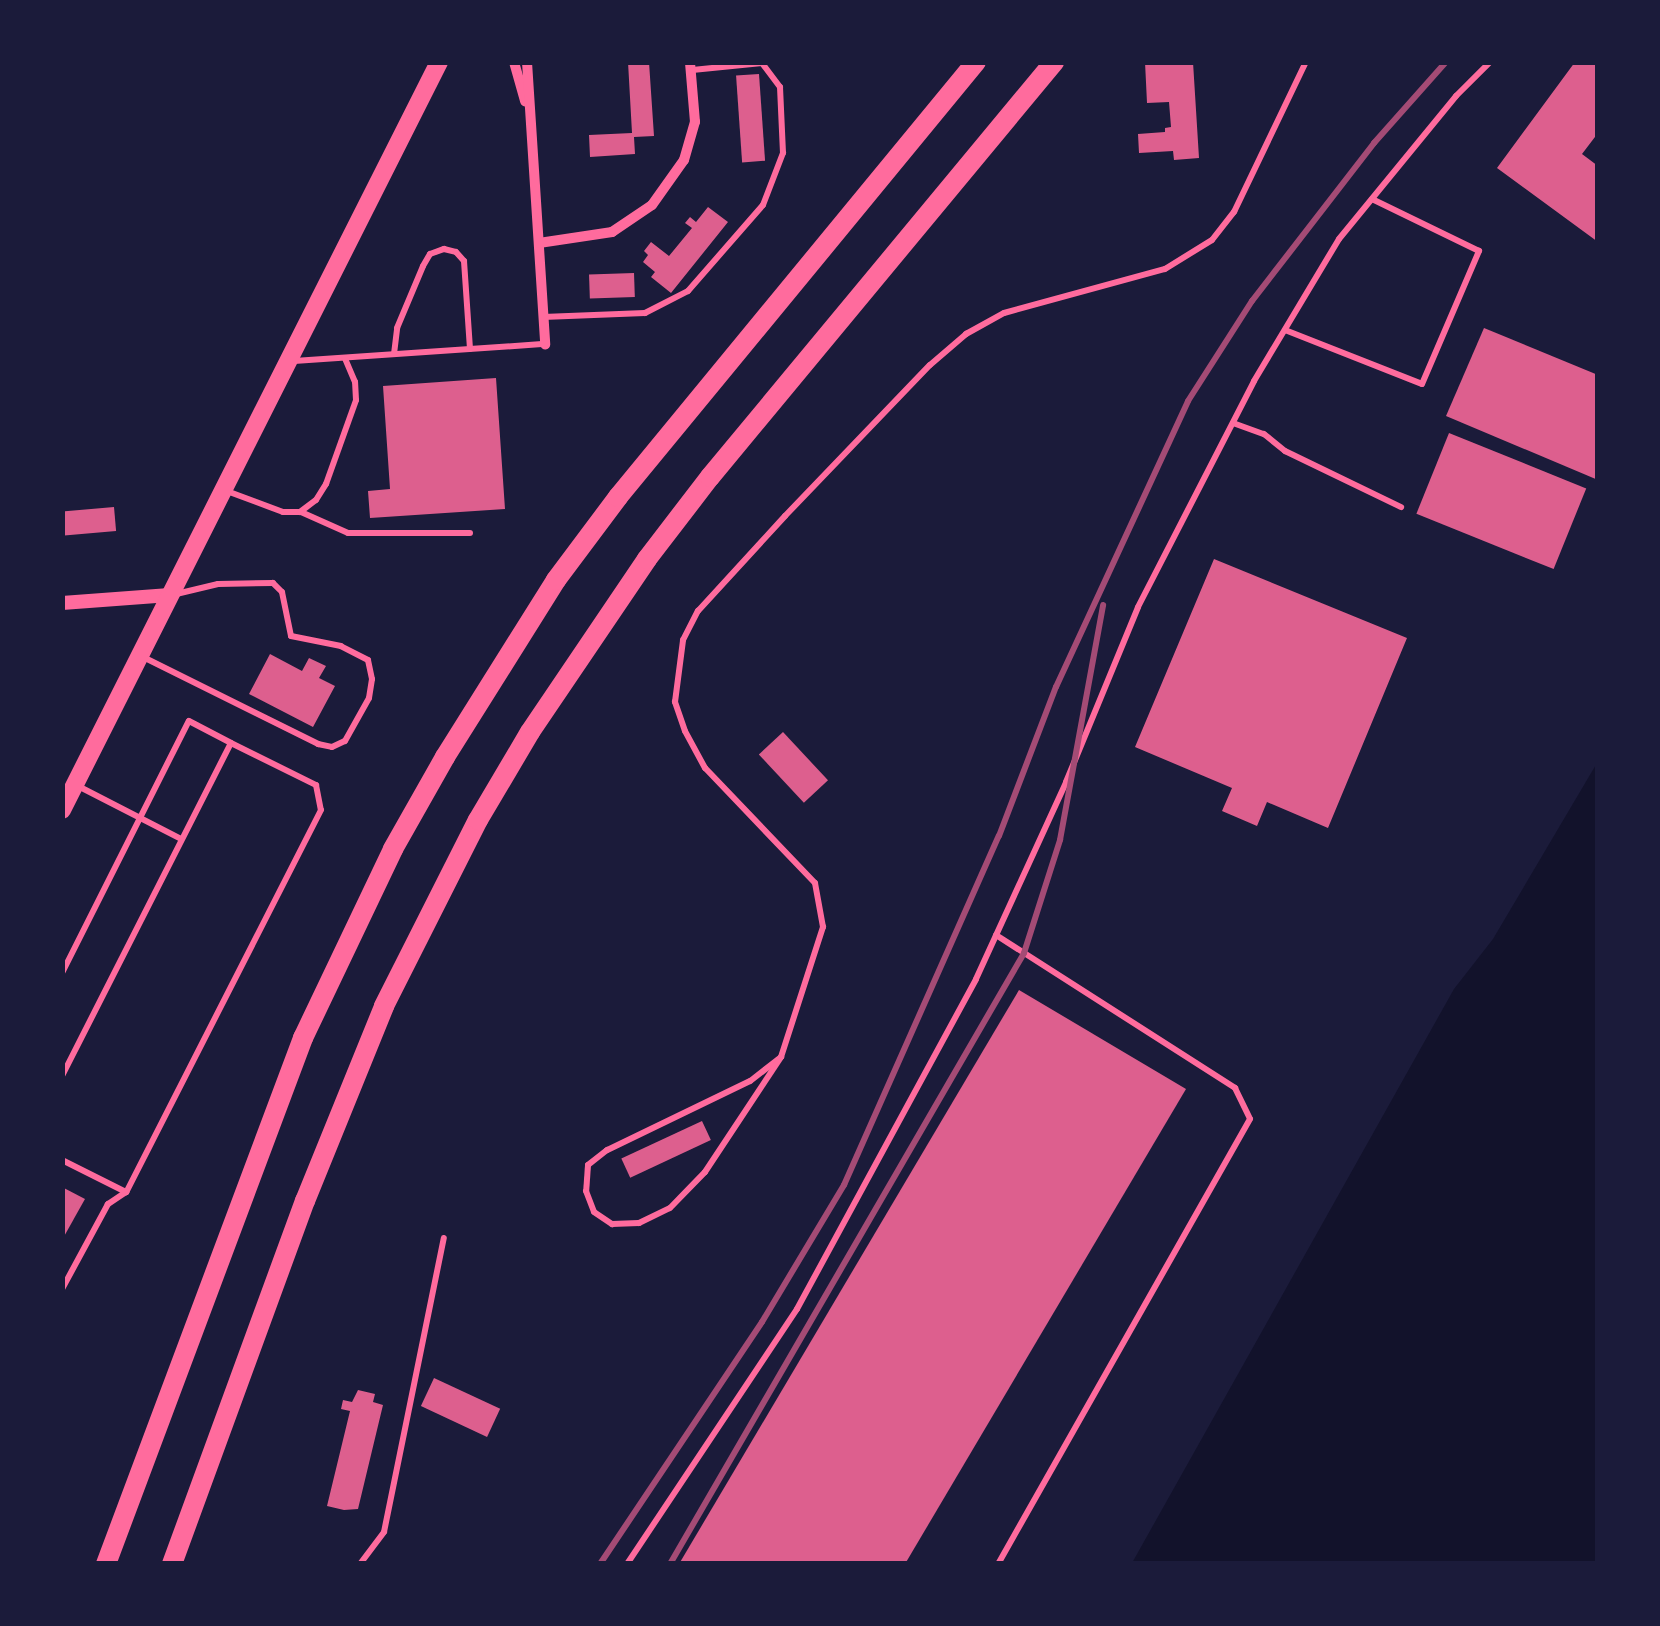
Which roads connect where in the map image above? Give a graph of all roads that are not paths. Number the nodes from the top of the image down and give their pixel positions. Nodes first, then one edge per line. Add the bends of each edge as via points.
1 (438, 62) edge
2 (514, 62) edge
3 (527, 62) edge
4 (976, 62) edge
5 (1054, 62) edge
6 (1306, 62) edge
7 (1490, 62) edge
8 (690, 66) edge
9 (531, 121) junction
10 (1372, 199) junction
11 (538, 242) junction
12 (543, 317) junction
13 (1285, 330) junction
14 (545, 344) joint
15 (470, 349) junction
16 (394, 354) junction
17 (345, 358) junction
18 (288, 361) junction
19 (1232, 423) junction
20 (222, 490) junction
21 (1401, 507) dead end
22 (300, 512) junction
23 (470, 533) dead end
24 (170, 595) junction
25 (62, 602) edge
26 (140, 656) junction
27 (230, 743) junction
28 (75, 785) junction
29 (62, 810) edge
30 (139, 816) junction
31 (181, 839) junction
32 (996, 935) junction
33 (62, 973) edge
34 (781, 1057) junction
35 (62, 1076) edge
36 (62, 1160) edge
37 (126, 1192) junction
38 (444, 1238) dead end
39 (62, 1289) edge
40 (106, 1564) edge
41 (172, 1564) edge
42 (360, 1564) edge
43 (627, 1564) edge
44 (998, 1564) edge

1 - 18 main road
2 - 9 street
3 - 9 street
4 - 40 highway via 618,496 556,580 445,757 393,849 304,1038
5 - 41 highway via 700,490 587,644 512,761 429,912 356,1070
6 - 34 lane via 1234,212 1212,240 1165,268 1004,313 966,334 785,516 698,612 682,640 675,702 685,731 705,768 815,883 821,905 823,927
7 - 10 lane
8 - 11 street via 695,122 684,160 652,204 612,232
8 - 12 lane via 762,64 780,87 782,153 763,206 688,291 645,314
9 - 11 street
10 - 13 lane via 1339,239
10 - 13 lane via 1479,252 1422,384
11 - 12 street
12 - 14 street
13 - 19 lane
14 - 15 lane
15 - 16 lane
15 - 16 lane via 464,261 444,249 423,266 397,328
16 - 17 lane
17 - 18 lane
17 - 22 lane via 356,400 326,484
18 - 20 main road
19 - 21 lane
19 - 32 lane via 1138,607
20 - 22 lane
20 - 24 main road
22 - 23 lane via 348,532
24 - 25 street
24 - 26 main road
24 - 26 lane via 218,584 274,583 291,636 341,646 368,660 369,698 345,741 332,747
26 - 28 main road
27 - 30 lane via 188,721
27 - 31 lane
27 - 37 lane via 316,785 320,810
28 - 29 main road
28 - 30 lane
30 - 31 lane
30 - 33 lane
31 - 35 lane
32 - 43 lane via 796,1309
32 - 44 lane via 1236,1088 1250,1119
34 - 34 lane via 705,1172 670,1208 639,1222 612,1224 594,1212 586,1191 588,1165 606,1150 750,1081
36 - 37 lane
37 - 39 lane via 108,1204
38 - 42 lane via 384,1532

